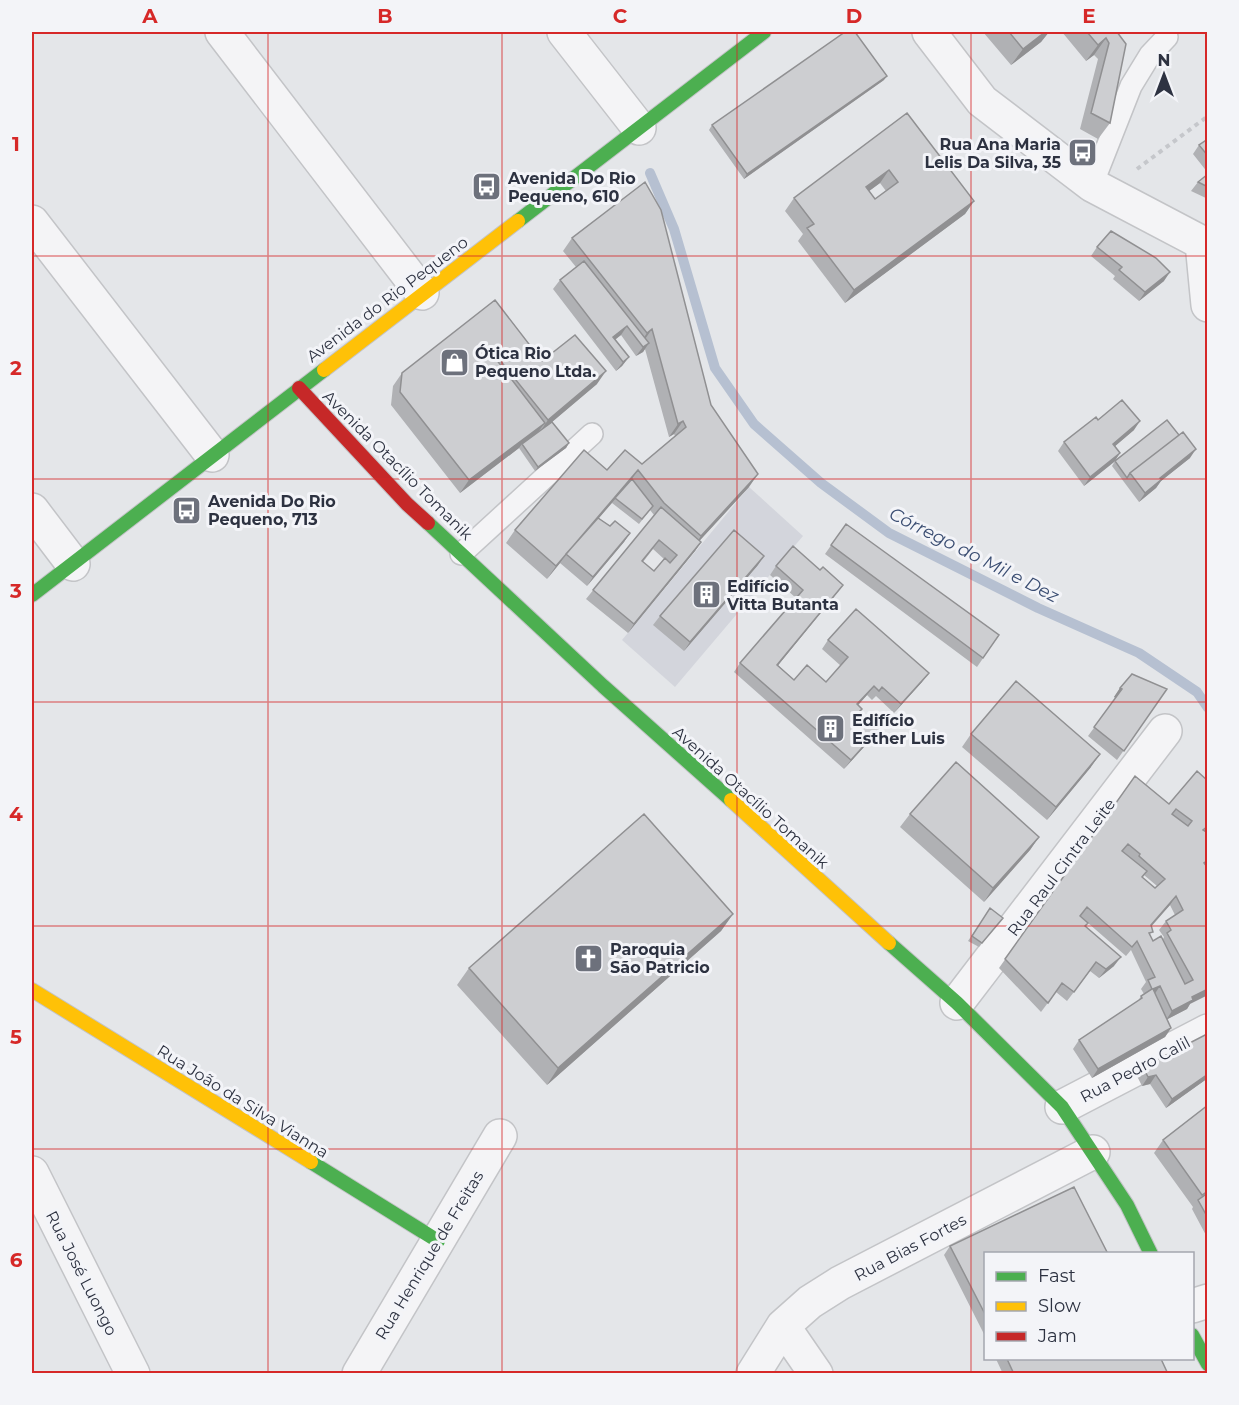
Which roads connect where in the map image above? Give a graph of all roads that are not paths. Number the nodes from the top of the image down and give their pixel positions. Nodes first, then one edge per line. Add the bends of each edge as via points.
1 (222, 32) edge
2 (564, 32) edge
3 (764, 32) edge
4 (929, 32) edge
5 (1167, 37) dead end
6 (639, 128) junction
7 (1099, 189) junction
8 (32, 222) edge
9 (1205, 245) edge
10 (422, 293) junction
11 (1208, 305) edge
12 (299, 388) junction
13 (592, 434) dead end
14 (212, 455) junction
15 (32, 510) edge
16 (461, 554) junction
17 (73, 564) junction
18 (32, 595) edge
19 (1165, 731) dead end
20 (32, 990) edge
21 (957, 1003) junction
22 (1208, 1031) edge
23 (1062, 1107) junction
24 (500, 1136) dead end
25 (1093, 1152) junction
26 (32, 1173) edge
27 (438, 1241) junction
28 (1150, 1252) edge
29 (783, 1326) junction
30 (1194, 1339) edge
31 (1208, 1364) edge
32 (133, 1374) edge
33 (359, 1374) edge
34 (753, 1374) edge
35 (816, 1374) edge

1 - 10 street
2 - 6 street
3 - 6 street, Avenida do Rio Pequeno
4 - 7 street via 982,101
5 - 7 lane via 1150,55 1131,86
6 - 10 street, Avenida do Rio Pequeno
7 - 9 street
8 - 14 street
9 - 11 street
10 - 12 street, Avenida do Rio Pequeno
12 - 14 street, Avenida do Rio Pequeno
12 - 16 street, Avenida Otacílio Tomanik via 407,504
13 - 16 lane
14 - 17 street, Avenida do Rio Pequeno
15 - 17 street
16 - 21 street, Avenida Otacílio Tomanik
17 - 18 street, Avenida do Rio Pequeno
19 - 21 street, Rua Raul Cintra Leite
20 - 27 street, Rua João da Silva Vianna
21 - 23 street, Avenida Otacílio Tomanik
22 - 23 street, Rua Pedro Calil
23 - 25 street, Avenida Otacílio Tomanik
24 - 27 street, Rua Henrique de Freitas
25 - 28 street, Avenida Otacílio Tomanik via 1127,1205
25 - 29 street, Rua Bias Fortes via 840,1283
26 - 32 street, Rua José Luongo
27 - 33 street, Rua Henrique de Freitas
29 - 34 street, Rua Bias Fortes
29 - 35 street
30 - 31 street

